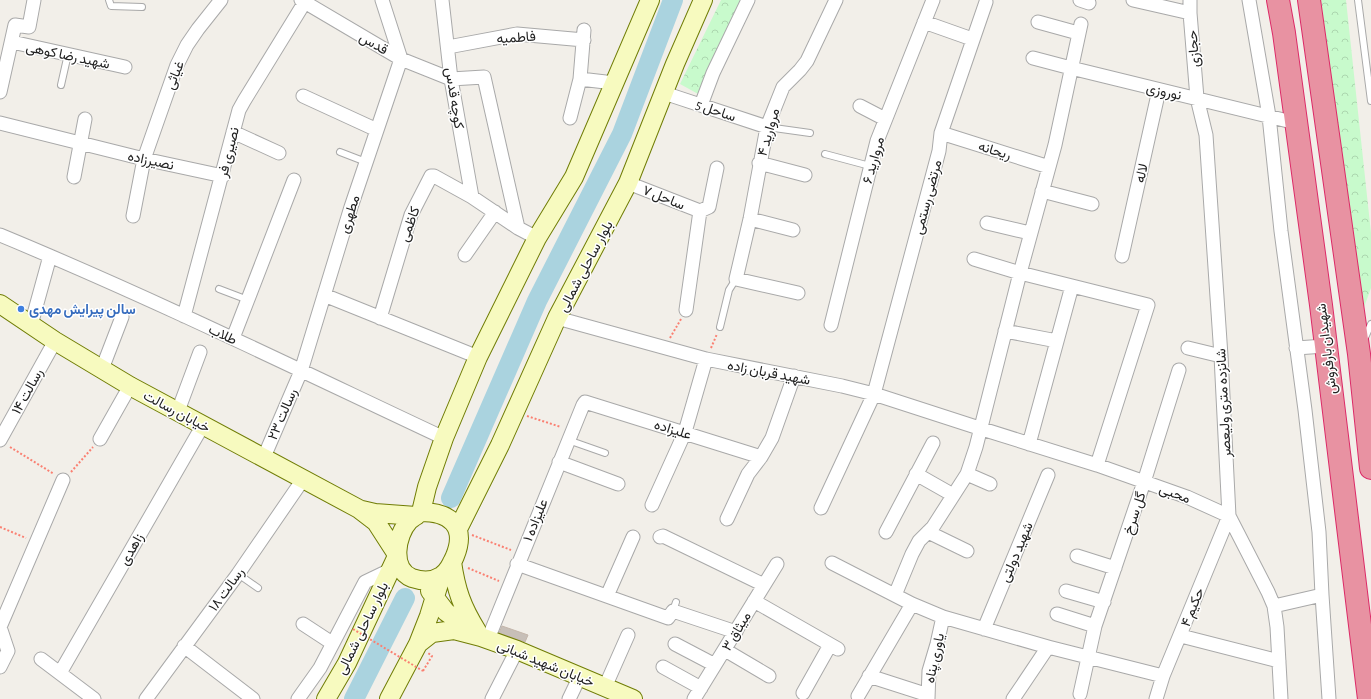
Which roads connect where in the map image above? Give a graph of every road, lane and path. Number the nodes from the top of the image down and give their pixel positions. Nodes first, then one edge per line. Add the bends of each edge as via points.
1 (34, 0) edge
2 (109, 0) edge
3 (221, 0) edge
4 (382, 0) edge
5 (442, 0) edge
6 (650, 0) edge
7 (703, 0) edge
8 (748, 0) edge
9 (836, 0) edge
10 (933, 0) edge
11 (1133, 0) edge
12 (1190, 0) edge
13 (1249, 0) edge
14 (1278, 0) edge
15 (1309, 0) edge
16 (1358, 0) edge
17 (304, 1) edge
18 (986, 2) dead end
19 (142, 7) dead end
20 (1190, 13) junction
21 (924, 22) junction
22 (1038, 22) dead end
23 (972, 39) junction
24 (12, 42) junction
25 (448, 47) junction
26 (68, 54) junction
27 (1033, 58) dead end
28 (401, 59) junction
29 (125, 67) dead end
30 (1070, 68) junction
31 (451, 79) junction
32 (580, 79) junction
33 (614, 83) junction
34 (1370, 83) edge
35 (61, 86) dead end
36 (1159, 90) junction
37 (0, 92) edge
38 (664, 93) junction
39 (303, 96) dead end
40 (1197, 98) junction
41 (1371, 99) edge
42 (702, 105) junction
43 (860, 106) dead end
44 (1269, 116) junction
45 (570, 118) dead end
46 (85, 119) dead end
47 (885, 119) junction
48 (0, 123) edge
49 (1296, 123) junction
50 (767, 127) junction
51 (377, 130) junction
52 (233, 132) junction
53 (810, 133) dead end
54 (941, 133) junction
55 (80, 144) junction
56 (340, 152) dead end
57 (279, 153) dead end
58 (825, 154) dead end
59 (144, 159) junction
60 (366, 162) junction
61 (759, 163) junction
62 (870, 166) junction
63 (1049, 167) junction
64 (717, 168) dead end
65 (805, 175) dead end
66 (223, 176) junction
67 (74, 177) dead end
68 (294, 180) dead end
69 (628, 183) junction
70 (1042, 191) junction
71 (472, 197) junction
72 (1092, 204) dead end
73 (700, 211) junction
74 (495, 212) junction
75 (133, 216) dead end
76 (750, 219) junction
77 (987, 223) dead end
78 (518, 228) junction
79 (793, 230) dead end
80 (1030, 233) junction
81 (0, 235) edge
82 (537, 238) junction
83 (465, 255) dead end
84 (50, 256) junction
85 (1122, 256) dead end
86 (974, 259) dead end
87 (1020, 273) junction
88 (736, 279) junction
89 (1072, 286) junction
90 (219, 289) dead end
91 (798, 293) dead end
92 (324, 295) junction
93 (248, 300) junction
94 (0, 304) edge
95 (686, 310) joint
96 (184, 316) junction
97 (122, 317) dead end
98 (380, 318) junction
99 (557, 318) junction
100 (1371, 324) edge
101 (31, 325) junction
102 (831, 325) dead end
103 (720, 327) joint
104 (1005, 331) junction
105 (233, 338) junction
106 (55, 341) junction
107 (1056, 341) junction
108 (1325, 346) junction
109 (665, 348) junction
110 (1188, 348) dead end
111 (1296, 348) junction
112 (200, 352) dead end
113 (1359, 354) junction
114 (1221, 356) junction
115 (478, 357) junction
116 (706, 359) junction
117 (102, 369) junction
118 (301, 370) junction
119 (1178, 370) dead end
120 (794, 376) junction
121 (130, 386) junction
122 (874, 394) junction
123 (585, 402) joint
124 (178, 411) junction
125 (515, 412) junction
126 (203, 425) junction
127 (979, 428) junction
128 (685, 432) junction
129 (570, 435) junction
130 (444, 438) junction
131 (100, 439) joint
132 (3, 443) edge
133 (933, 443) dead end
134 (1029, 444) junction
135 (605, 453) dead end
136 (264, 457) junction
137 (761, 457) junction
138 (559, 462) junction
139 (1097, 464) junction
140 (1371, 468) edge
141 (916, 474) junction
142 (967, 474) junction
143 (1048, 475) dead end
144 (304, 478) junction
145 (63, 480) junction
146 (1144, 482) junction
147 (618, 484) dead end
148 (990, 484) dead end
149 (953, 496) junction
150 (652, 505) dead end
151 (821, 508) dead end
152 (359, 509) junction
153 (419, 514) junction
154 (1229, 516) junction
155 (727, 519) dead end
156 (0, 527) edge
157 (458, 529) junction
158 (886, 532) dead end
159 (928, 532) junction
160 (633, 537) dead end
161 (660, 537) dead end
162 (37, 542) junction
163 (967, 551) dead end
164 (1077, 556) dead end
165 (519, 559) junction
166 (395, 560) junction
167 (452, 562) junction
168 (832, 563) dead end
169 (777, 564) dead end
170 (1115, 568) junction
171 (238, 574) junction
172 (441, 576) junction
173 (422, 581) junction
174 (764, 585) junction
175 (509, 586) junction
176 (258, 588) dead end
177 (1066, 591) dead end
178 (895, 595) junction
179 (1322, 595) junction
180 (607, 596) junction
181 (435, 598) junction
182 (754, 601) junction
183 (1104, 602) junction
184 (912, 604) junction
185 (1274, 606) junction
186 (1057, 614) dead end
187 (943, 617) junction
188 (303, 624) dead end
189 (1095, 626) junction
190 (353, 629) dead end
191 (984, 629) junction
192 (736, 632) junction
193 (628, 635) dead end
194 (1180, 636) junction
195 (484, 638) junction
196 (332, 643) junction
197 (418, 644) junction
198 (675, 644) dead end
199 (184, 646) junction
200 (1048, 647) junction
201 (516, 650) junction
202 (725, 650) junction
203 (432, 656) dead end
204 (1088, 657) junction
205 (41, 659) dead end
206 (1279, 661) junction
207 (715, 665) junction
208 (0, 667) edge
209 (663, 667) dead end
210 (60, 673) junction
211 (580, 676) junction
212 (769, 676) dead end
213 (870, 676) junction
214 (1163, 676) junction
215 (605, 687) junction
216 (803, 693) dead end
217 (698, 694) edge
218 (1080, 694) dead end
219 (858, 696) dead end
220 (928, 697) edge
221 (94, 699) edge
222 (146, 699) edge
223 (253, 699) edge
224 (298, 699) edge
225 (326, 699) edge
226 (389, 699) edge
227 (492, 699) edge
228 (569, 699) edge
229 (633, 699) edge
230 (1013, 699) edge
231 (1156, 699) edge
232 (1281, 699) edge
233 (1329, 699) edge
234 (1368, 699) edge

1 - 24 street via 29,27 15,25
2 - 19 lane via 111,6
3 - 59 street, غیاثی via 181,56
4 - 28 street
5 - 25 street, کوچه قدس
6 - 33 main road
7 - 38 main road, بلوار ساحلی شمالی
8 - 42 street via 713,73
9 - 50 street, مروارید ۴ via 807,61 783,87
10 - 21 street, مروارید ۶
11 - 20 street
12 - 20 street, حجازی
13 - 44 street
14 - 49 highway, شهیدان بارفروش
15 - 113 highway
16 - 34 lane
17 - 28 street, قدس
17 - 52 street, نصیری فر via 244,101
18 - 23 street, مرتضی رستمی
20 - 40 street, حجازی
21 - 23 street
21 - 47 street, مروارید ۶
22 - 30 street via 1080,28
23 - 54 street, مرتضی رستمی
24 - 26 street, شهید رضا کوهی
24 - 37 street
25 - 31 street, کوچه قدس
25 - 32 street, فاطمیه via 517,34 584,35
26 - 29 street, شهید رضا کوهی
26 - 35 lane
27 - 30 street, نوروزی
28 - 31 street, قدس
28 - 51 street, مطهری
30 - 36 street, نوروزی
30 - 63 street
31 - 71 street, کوچه قدس
31 - 78 street via 484,77
32 - 33 street
32 - 45 street
33 - 82 main road via 574,177
34 - 41 lane
36 - 40 street, نوروزی
36 - 85 street, لاله
38 - 42 street, ساحل 5
38 - 69 main road, بلوار ساحلی شمالی
39 - 51 street
40 - 44 street, نوروزی
40 - 114 street, شانزده متری ولیعصر via 1206,135
42 - 50 street, ساحل 5
43 - 47 street
44 - 49 street, نوروزی
44 - 111 street
46 - 55 street
47 - 62 street, مروارید ۶
48 - 55 street, نصیرزاده
49 - 108 highway, شهیدان بارفروش
50 - 53 lane
50 - 61 street, مروارید ۴
51 - 60 street, مطهری
52 - 57 street
52 - 66 street, نصیری فر
54 - 63 street, ریحانه
54 - 122 street, مرتضی رستمی via 939,151
55 - 59 street, نصیرزاده
55 - 67 street
56 - 60 lane
58 - 62 lane
59 - 66 street, نصیرزاده
59 - 75 street, غیاثی
60 - 92 street, مطهری
61 - 65 street
61 - 76 street, مروارید ۴
62 - 102 street, مروارید ۶
63 - 70 street
64 - 73 street via 709,207
66 - 96 street, نصیری فر
68 - 93 street
69 - 73 street, ساحل ۷
69 - 99 main road, بلوار ساحلی شمالی
70 - 72 street
70 - 80 street
71 - 74 street, کاظمی
71 - 98 street, کاظمی via 434,176 428,178 411,215
73 - 95 street
74 - 78 street, کاظمی
74 - 83 street
76 - 79 street
76 - 88 street, مروارید ۴
77 - 80 street
78 - 82 street, کاظمی
80 - 87 street
81 - 84 street, طلاب
82 - 115 main road
84 - 96 street, طلاب
84 - 101 street
86 - 87 street
87 - 89 street
87 - 104 street
88 - 91 street
88 - 103 lane via 729,290
89 - 107 street
89 - 139 street via 1148,305
90 - 93 lane
92 - 98 street
92 - 118 street, مطهری
93 - 105 street
94 - 101 main road, خیابان رسالت
95 - 109 path
96 - 105 street, طلاب
97 - 117 street
98 - 115 street
99 - 109 street, شهید قربان زاده
99 - 125 main road, بلوار ساحلی شمالی
100 - 113 lane
101 - 106 main road, خیابان رسالت
103 - 116 path
104 - 107 street
104 - 127 street
105 - 118 street, طلاب
106 - 117 main road, خیابان رسالت
106 - 132 street, رسالت ۱۴
107 - 134 street
108 - 111 street
108 - 234 highway, شهیدان بارفروش
109 - 116 street, شهید قربان زاده
110 - 114 street
111 - 179 street via 1319,532
112 - 124 street
113 - 140 highway
114 - 154 street, شانزده متری ولیعصر
115 - 130 main road
116 - 120 street, شهید قربان زاده
116 - 128 street
117 - 121 main road, خیابان رسالت
118 - 130 street, طلاب
118 - 136 street, رسالت ۲۳
119 - 146 street, گل سرخ
120 - 122 street, شهید قربان زاده
120 - 137 street via 772,438
121 - 124 main road, خیابان رسالت
121 - 131 street
122 - 127 street, شهید قربان زاده
122 - 151 street, مرتضی رستمی
123 - 128 street, علیزاده
123 - 129 street, علیزاده ۱
124 - 126 main road, خیابان رسالت
125 - 129 path
125 - 157 main road, بلوار ساحلی شمالی
126 - 136 main road, خیابان رسالت
126 - 210 street, زاهدی
127 - 134 street, شهید قربان زاده
127 - 142 street
128 - 137 street, علیزاده
128 - 150 street
129 - 135 lane
129 - 138 street, علیزاده ۱
130 - 153 main road
131 - 145 path
132 - 145 path
133 - 141 street
134 - 139 street, محبی
136 - 144 main road, خیابان رسالت
137 - 155 street via 748,474
138 - 147 street
138 - 165 street, علیزاده ۱
139 - 146 street, محبی
141 - 149 street
141 - 158 street
142 - 148 street
142 - 149 street
143 - 191 street, شهید دولتی
144 - 152 main road, خیابان رسالت
144 - 171 street, رسالت ۱۸
145 - 162 street
146 - 154 street, محبی via 1187,497
146 - 170 street, گل سرخ
149 - 159 street
152 - 153 main road, خیابان رسالت via 375,513
152 - 166 main road, خیابان رسالت via 376,522
153 - 157 main road via 439,513 446,516
153 - 166 main road via 408,522 402,532
154 - 185 street, شانزده متری ولیعصر
154 - 194 street, حکیم ۴
156 - 162 path
157 - 165 path
157 - 167 main road via 459,541
159 - 163 street
159 - 178 street via 912,554
160 - 180 street
161 - 174 street via 663,536
162 - 208 street via 0,627 8,651
164 - 170 street
165 - 175 street, علیزاده ۱
165 - 180 street
166 - 173 main road via 410,577
166 - 196 street via 365,582
166 - 225 main road, بلوار ساحلی شمالی via 347,663
167 - 172 main road
167 - 175 path
167 - 195 main road via 463,606
168 - 178 street
169 - 174 street, میثاق ۳
170 - 183 street, گل سرخ
171 - 176 lane
171 - 199 street, رسالت ۱۸
172 - 173 main road
172 - 181 main road
173 - 181 main road, خیابان شهید شبانی
174 - 182 street, میثاق ۳
175 - 195 street, علیزاده ۱
177 - 183 street
178 - 184 street
179 - 185 street
179 - 233 street
180 - 192 street via 668,618 674,607
181 - 195 main road, خیابان شهید شبانی via 446,612
181 - 197 main road
182 - 192 street, میثاق ۳
182 - 216 street via 834,647
183 - 189 street, گل سرخ
184 - 187 street
184 - 213 street
185 - 206 street, شانزده متری ولیعصر
186 - 189 street
187 - 191 street
187 - 220 street, یاوری پناه via 929,671
188 - 196 street
189 - 204 street, گل سرخ
190 - 203 path, bridge via 423,670
191 - 200 street
192 - 202 street, میثاق ۳
193 - 215 street
194 - 206 street
194 - 214 street, حکیم ۴
195 - 197 main road, خیابان شهید شبانی via 454,630 432,633
195 - 201 main road, خیابان شهید شبانی
196 - 224 street via 320,668
197 - 226 main road
198 - 207 street
199 - 222 street, رسالت ۱۸
199 - 223 street
200 - 204 street
200 - 230 street
201 - 211 main road, خیابان شهید شبانی
201 - 227 street
202 - 207 street, میثاق ۳
202 - 212 street
204 - 214 street
204 - 218 street, گل سرخ
205 - 210 street
206 - 232 street, شانزده متری ولیعصر
207 - 217 street, میثاق ۳
209 - 217 street
210 - 221 street
211 - 215 main road, خیابان شهید شبانی
211 - 228 street
213 - 219 street
213 - 220 street
214 - 231 street, حکیم ۴
215 - 229 main road, خیابان شهید شبانی

